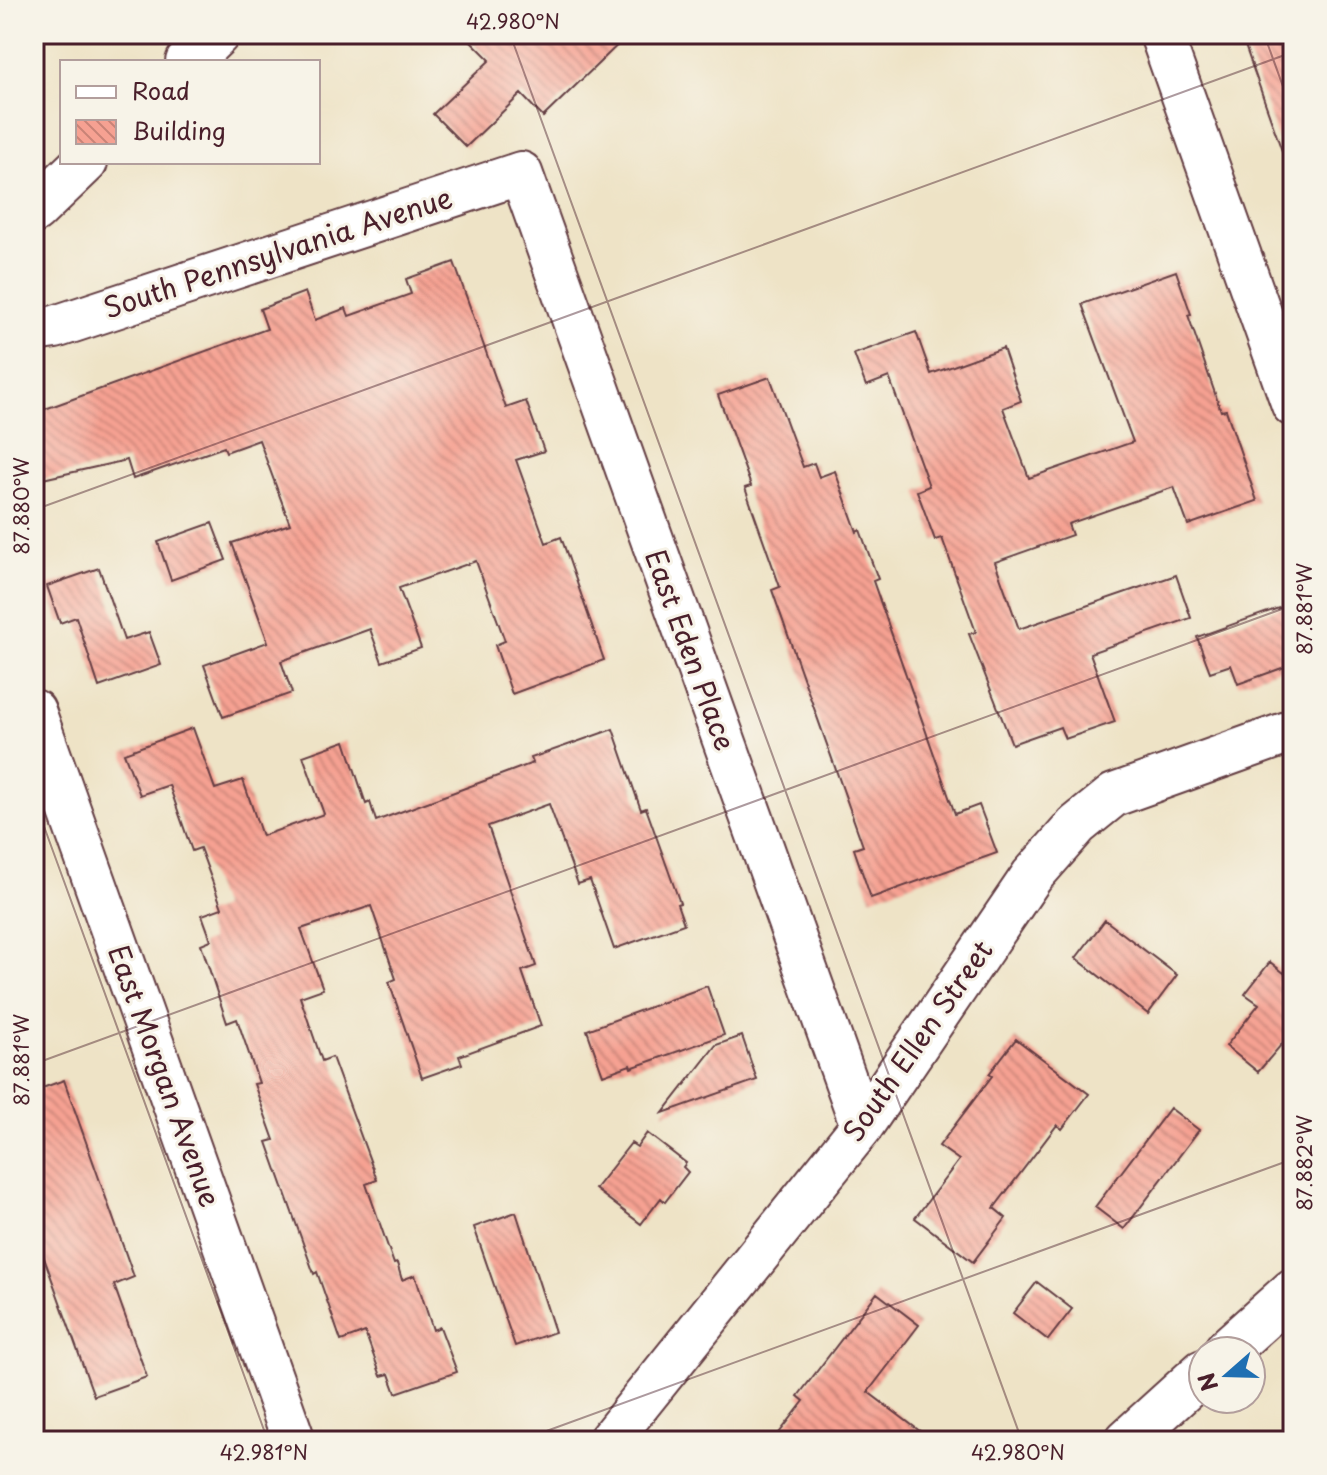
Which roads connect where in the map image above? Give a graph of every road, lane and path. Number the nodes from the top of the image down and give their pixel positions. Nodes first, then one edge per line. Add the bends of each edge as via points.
1 (217, 34) edge
2 (1161, 34) edge
3 (190, 60) edge
4 (83, 164) edge
5 (521, 173) joint
6 (34, 211) edge
7 (34, 330) edge
8 (1290, 386) edge
9 (34, 711) edge
10 (1293, 731) edge
11 (862, 1126) junction
12 (1293, 1291) edge
13 (1244, 1335) edge
14 (1187, 1387) edge
15 (294, 1441) edge
16 (609, 1441) edge
17 (1127, 1441) edge

1 - 3 main road
2 - 8 street
4 - 6 main road
5 - 7 street, South Pennsylvania Avenue
5 - 11 street, East Eden Place
9 - 15 street, East Morgan Avenue
10 - 11 street, South Ellen Street via 1114,795 1077,825 1032,876
11 - 16 street, South Ellen Street
12 - 13 main road
14 - 17 main road

